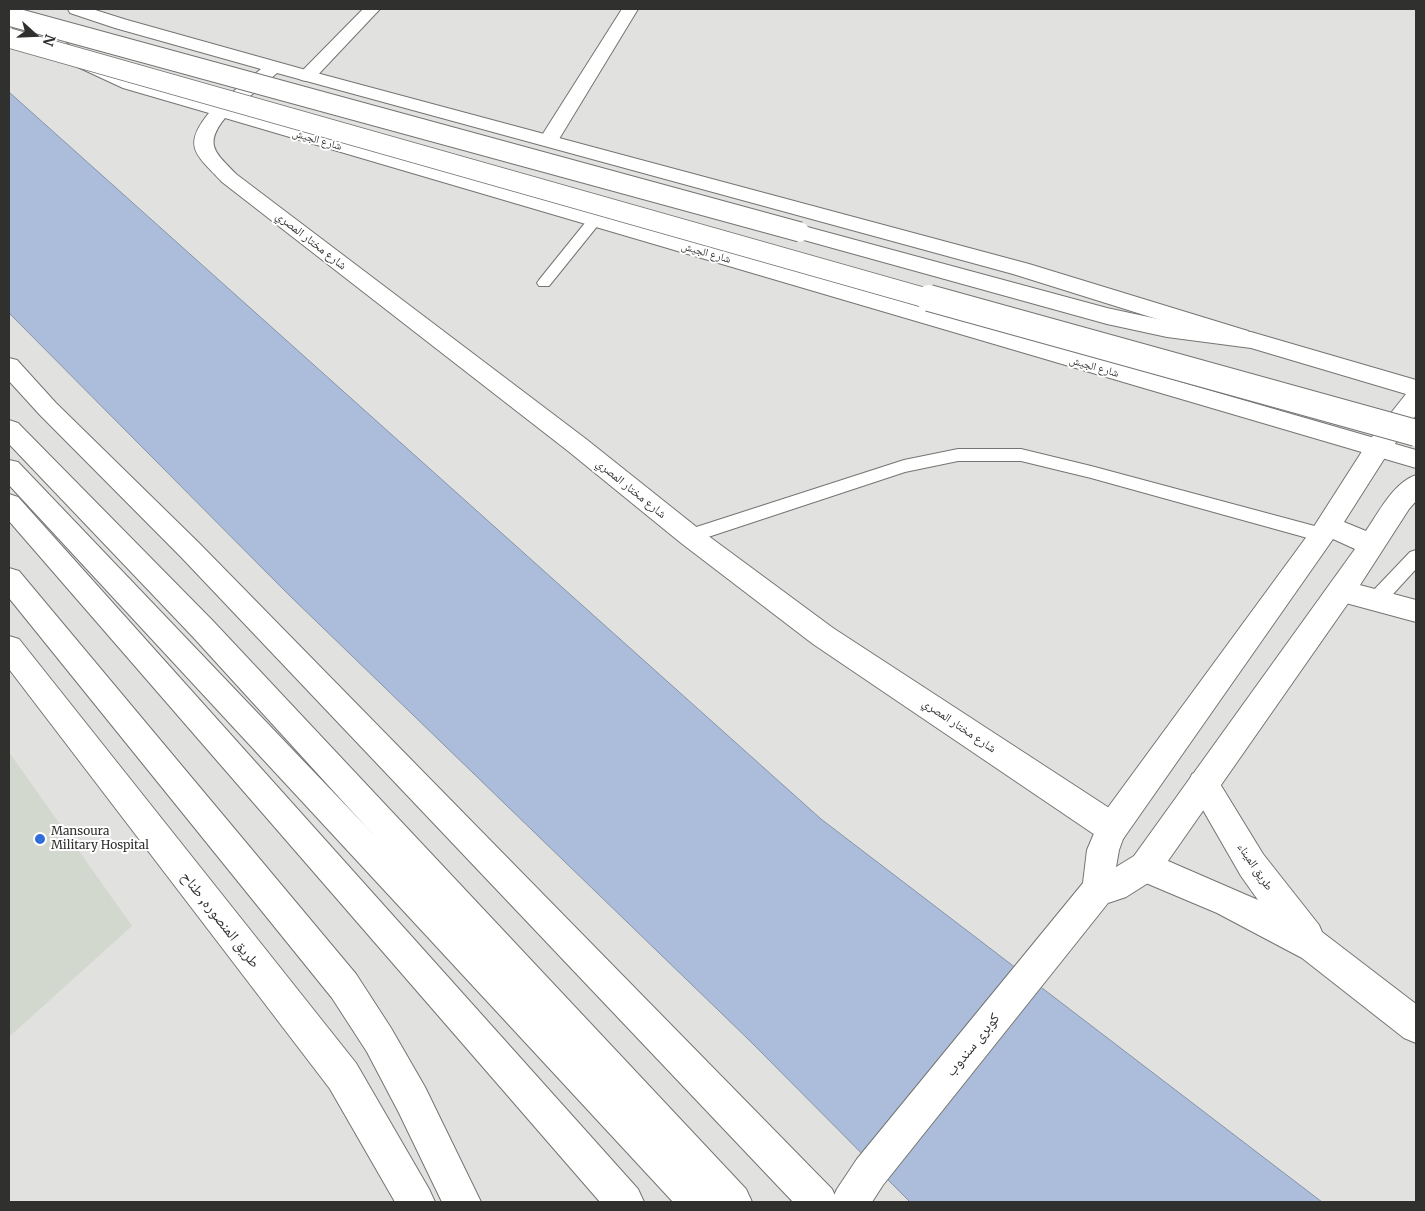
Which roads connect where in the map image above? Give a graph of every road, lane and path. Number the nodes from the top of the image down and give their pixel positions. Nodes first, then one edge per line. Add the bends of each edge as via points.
1 (13, 9) edge
2 (76, 9) edge
3 (372, 9) edge
4 (630, 9) edge
5 (9, 16) edge
6 (9, 38) edge
7 (274, 67) junction
8 (307, 76) junction
9 (220, 112) junction
10 (549, 140) junction
11 (594, 221) junction
12 (544, 283) dead end
13 (1251, 340) junction
14 (9, 366) edge
15 (1416, 388) edge
16 (1416, 398) edge
17 (9, 429) edge
18 (1416, 433) edge
19 (1377, 449) junction
20 (1416, 459) edge
21 (9, 469) edge
22 (1416, 485) edge
23 (9, 504) edge
24 (1325, 530) junction
25 (690, 536) junction
26 (1370, 544) junction
27 (1416, 556) edge
28 (9, 579) edge
29 (1341, 591) junction
30 (1376, 600) junction
31 (1416, 611) edge
32 (9, 648) edge
33 (1202, 784) junction
34 (1112, 828) junction
35 (1145, 867) junction
36 (1099, 889) junction
37 (1314, 946) junction
38 (1416, 1026) edge
39 (416, 1202) edge
40 (462, 1202) edge
41 (625, 1202) edge
42 (699, 1202) edge
43 (733, 1202) edge
44 (818, 1202) edge
45 (850, 1202) edge

1 - 9 main road, شارع الجيش via 75,59 129,84
2 - 7 main road
3 - 8 main road
4 - 10 main road
5 - 13 main road, bridge via 1107,316 1167,329
6 - 18 main road, bridge via 1118,352
7 - 8 main road
7 - 9 main road, شارع مختار المصري
8 - 10 main road
9 - 11 main road, شارع الجيش
9 - 25 main road, شارع مختار المصري via 204,134 203,145 229,178 577,445
10 - 13 main road via 1021,269
11 - 12 lane
11 - 19 main road, شارع الجيش
13 - 15 main road
14 - 44 main road
16 - 19 main road
17 - 43 main road via 203,629
19 - 20 main road, شارع الجيش
19 - 24 main road
21 - 42 main road
22 - 26 main road
23 - 41 main road
24 - 25 lane via 1021,455 958,455 904,466
24 - 26 main road
24 - 34 main road
25 - 34 main road, شارع مختار المصري via 823,636
26 - 29 main road
27 - 30 lane
28 - 40 main road via 344,986 412,1100
29 - 30 main road
29 - 33 main road
30 - 31 main road
32 - 39 main road, طريق المنصوره, طناح via 343,1076
33 - 35 main road
33 - 37 main road, طريق الميناء via 1252,865
34 - 36 main road via 1104,842 1099,864
35 - 36 main road via 1115,886
35 - 37 main road, طريق الميناء via 1229,902
36 - 45 main road, كوبرى سندوب via 870,1172
37 - 38 main road, طريق الميناء

